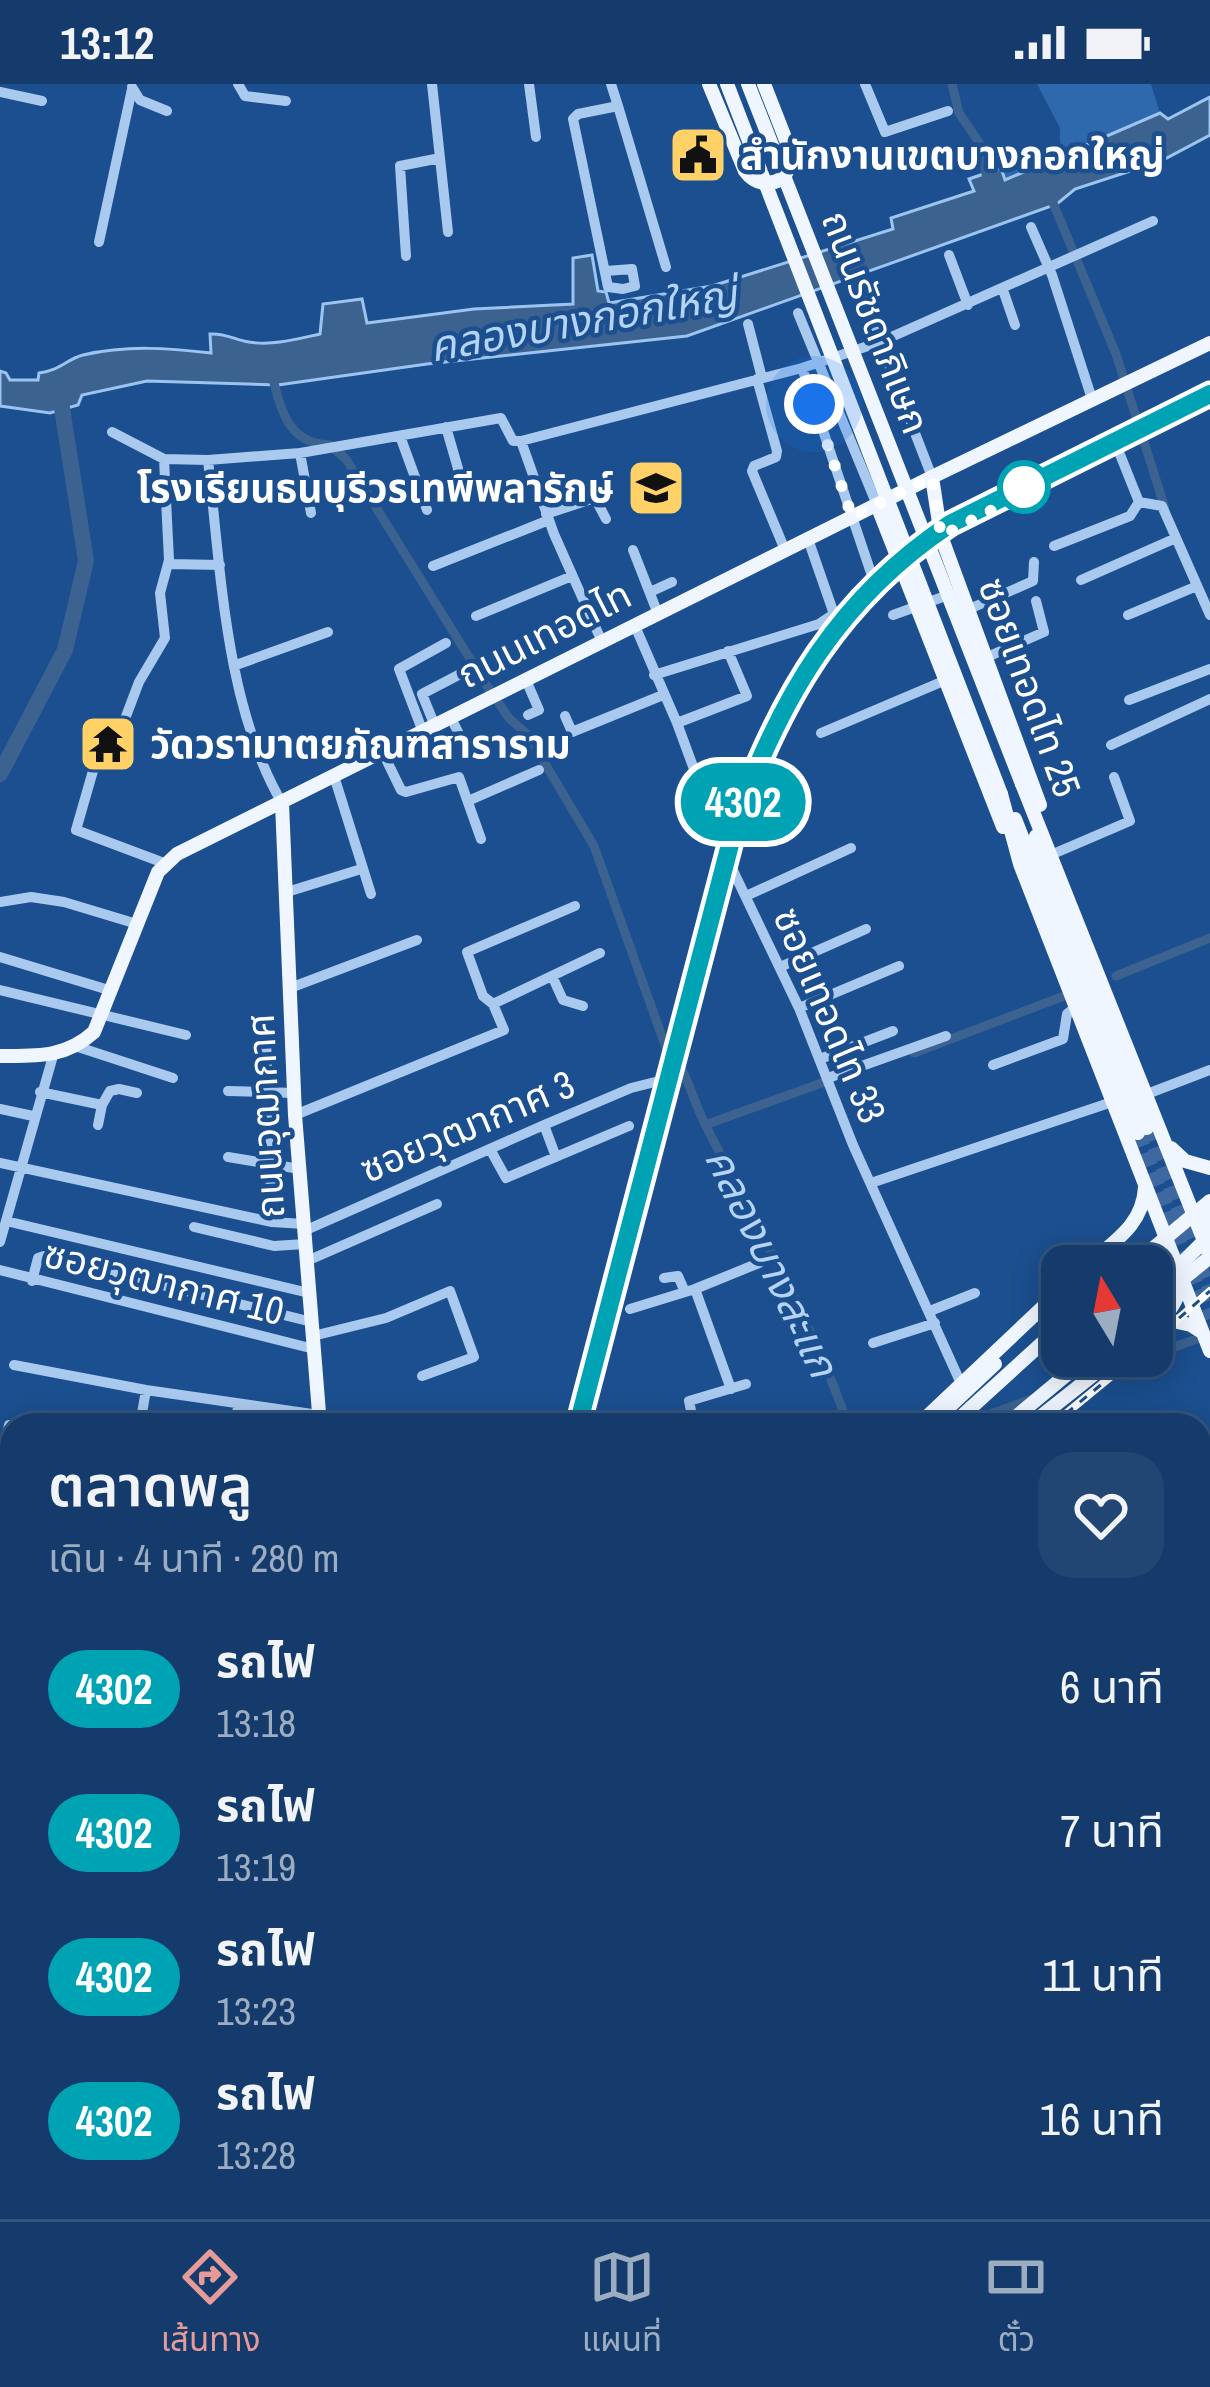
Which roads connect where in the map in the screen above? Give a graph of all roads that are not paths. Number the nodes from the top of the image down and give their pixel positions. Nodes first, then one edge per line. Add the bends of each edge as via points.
1 (238, 84) edge
2 (432, 84) edge
3 (529, 84) edge
4 (611, 84) edge
5 (709, 84) edge
6 (727, 84) edge
7 (748, 84) edge
8 (764, 84) edge
9 (869, 85) edge
10 (132, 87) edge
11 (0, 92) edge
12 (42, 101) dead end
13 (286, 101) dead end
14 (618, 106) junction
15 (167, 111) dead end
16 (948, 111) dead end
17 (536, 137) dead end
18 (440, 158) junction
19 (1153, 221) dead end
20 (1031, 227) dead end
21 (448, 232) dead end
22 (99, 242) dead end
23 (949, 255) dead end
24 (406, 256) dead end
25 (666, 267) dead end
26 (1050, 269) junction
27 (606, 272) dead end
28 (1003, 290) junction
29 (860, 291) dead end
30 (968, 305) junction
31 (798, 313) dead end
32 (748, 324) dead end
33 (1016, 326) dead end
34 (880, 342) junction
35 (1210, 343) edge
36 (820, 362) junction
37 (802, 368) junction
38 (759, 378) junction
39 (1092, 399) junction
40 (1210, 401) edge
41 (446, 427) junction
42 (112, 432) dead end
43 (400, 436) junction
44 (521, 441) junction
45 (1118, 447) junction
46 (300, 453) junction
47 (164, 459) junction
48 (208, 460) junction
49 (459, 472) dead end
50 (932, 477) junction
51 (1139, 502) junction
52 (877, 505) junction
53 (427, 510) dead end
54 (310, 513) dead end
55 (548, 517) junction
56 (852, 517) junction
57 (606, 519) dead end
58 (941, 536) junction
59 (1176, 538) junction
60 (808, 539) junction
61 (1054, 546) dead end
62 (633, 550) dead end
63 (785, 550) junction
64 (1034, 562) dead end
65 (169, 564) junction
66 (220, 565) junction
67 (434, 566) dead end
68 (871, 573) dead end
69 (572, 576) junction
70 (1082, 580) dead end
71 (672, 582) dead end
72 (1198, 586) junction
73 (650, 592) junction
74 (1036, 601) dead end
75 (964, 602) junction
76 (916, 606) junction
77 (658, 614) junction
78 (893, 615) dead end
79 (1128, 615) dead end
80 (1210, 615) edge
81 (476, 616) dead end
82 (635, 626) junction
83 (328, 632) dead end
84 (602, 642) junction
85 (446, 643) dead end
86 (728, 651) junction
87 (986, 658) junction
88 (236, 665) junction
89 (1210, 669) edge
90 (468, 670) dead end
91 (654, 675) junction
92 (526, 680) junction
93 (946, 680) junction
94 (663, 695) junction
95 (1210, 699) edge
96 (1129, 700) dead end
97 (528, 715) dead end
98 (566, 716) dead end
99 (451, 718) junction
100 (125, 719) dead end
101 (677, 723) junction
102 (429, 729) junction
103 (572, 732) junction
104 (821, 733) dead end
105 (461, 738) dead end
106 (1111, 745) dead end
107 (577, 747) dead end
108 (99, 750) dead end
109 (383, 753) junction
110 (539, 770) dead end
111 (334, 776) junction
112 (1114, 777) dead end
113 (1022, 784) junction
114 (1001, 794) junction
115 (468, 801) junction
116 (282, 803) junction
117 (481, 839) dead end
118 (850, 848) dead end
119 (1052, 852) junction
120 (164, 863) junction
121 (1021, 864) junction
122 (358, 870) dead end
123 (287, 892) junction
124 (371, 894) dead end
125 (746, 896) junction
126 (0, 902) edge
127 (575, 906) dead end
128 (137, 924) junction
129 (866, 928) dead end
130 (417, 940) dead end
131 (600, 952) dead end
132 (0, 957) edge
133 (899, 966) dead end
134 (780, 967) junction
135 (552, 976) junction
136 (290, 988) junction
137 (0, 990) edge
138 (112, 991) junction
139 (493, 1004) junction
140 (584, 1006) dead end
141 (1077, 1006) junction
142 (800, 1008) junction
143 (103, 1014) junction
144 (893, 1031) dead end
145 (186, 1036) dead end
146 (266, 1036) dead end
147 (946, 1036) dead end
148 (75, 1046) junction
149 (0, 1056) edge
150 (52, 1056) junction
151 (820, 1060) junction
152 (993, 1065) dead end
153 (1210, 1070) edge
154 (173, 1078) dead end
155 (829, 1081) junction
156 (655, 1082) dead end
157 (40, 1091) junction
158 (228, 1091) dead end
159 (294, 1093) junction
160 (137, 1094) dead end
161 (1147, 1094) junction
162 (266, 1095) junction
163 (1115, 1101) junction
164 (102, 1105) junction
165 (0, 1109) edge
166 (295, 1115) junction
167 (33, 1116) junction
168 (98, 1125) dead end
169 (544, 1125) junction
170 (629, 1126) dead end
171 (1149, 1132) junction
172 (490, 1149) junction
173 (556, 1156) junction
174 (227, 1157) dead end
175 (0, 1163) edge
176 (269, 1167) junction
177 (20, 1168) junction
178 (1210, 1168) edge
179 (300, 1169) junction
180 (1144, 1180) junction
181 (871, 1183) junction
182 (437, 1204) dead end
183 (1210, 1204) edge
184 (6, 1221) junction
185 (272, 1222) junction
186 (194, 1227) dead end
187 (1131, 1229) junction
188 (305, 1233) junction
189 (0, 1242) edge
190 (1112, 1245) edge
191 (1118, 1245) edge
192 (1158, 1245) edge
193 (1208, 1249) edge
194 (307, 1261) junction
195 (1173, 1261) edge
196 (758, 1264) dead end
197 (1178, 1267) junction
198 (0, 1270) edge
199 (664, 1278) dead end
200 (32, 1281) junction
201 (1173, 1283) edge
202 (690, 1290) junction
203 (309, 1293) junction
204 (975, 1293) dead end
205 (1173, 1303) edge
206 (1041, 1308) edge
207 (630, 1310) dead end
208 (933, 1317) junction
209 (1041, 1321) edge
210 (1173, 1326) edge
211 (1202, 1332) junction
212 (313, 1336) junction
213 (873, 1343) dead end
214 (1041, 1344) edge
215 (1210, 1351) edge
216 (14, 1365) dead end
217 (422, 1376) dead end
218 (1064, 1377) edge
219 (1094, 1377) edge
220 (1097, 1377) edge
221 (961, 1383) junction
222 (746, 1384) dead end
223 (731, 1389) junction
224 (146, 1390) junction
225 (239, 1404) junction
226 (278, 1410) junction
227 (142, 1413) edge
228 (237, 1413) edge
229 (277, 1413) edge
230 (289, 1413) edge
231 (319, 1413) edge
232 (692, 1413) edge
233 (930, 1413) edge
234 (943, 1413) edge
235 (965, 1413) edge
236 (973, 1413) edge
237 (1020, 1413) edge
238 (1046, 1413) edge
239 (1054, 1413) edge

1 - 13 street via 245,96
2 - 18 street
3 - 17 street
4 - 14 street
5 - 8 main road via 745,171 766,184 784,178 793,158
6 - 114 main road, ถนนรัชดาภิเษก, bridge
7 - 113 main road, ถนนรัชดาภิเษก, bridge
9 - 16 street via 884,132
10 - 15 street via 140,100
10 - 22 street
11 - 12 street
14 - 25 street
14 - 27 street via 573,119
18 - 21 street
18 - 24 street via 400,166
19 - 26 street
20 - 26 street
23 - 30 street
26 - 28 street
26 - 39 street
28 - 30 street
28 - 33 street
29 - 34 street
30 - 34 street
31 - 36 street, ถนนรัชดาภิเษก
32 - 38 street
34 - 36 street
34 - 50 street
35 - 39 main road, ถนนเทอดไท
36 - 37 street
36 - 52 street, ถนนรัชดาภิเษก
37 - 38 street
37 - 56 street
38 - 44 street
38 - 63 street via 777,454 752,471
39 - 50 main road, ถนนเทอดไท
40 - 45 street
41 - 43 street
41 - 44 street via 501,418 513,441
41 - 49 street
42 - 47 street
43 - 46 street
43 - 53 street
44 - 55 street
45 - 51 street
45 - 58 street
46 - 48 street
46 - 54 street
47 - 48 street
47 - 65 street
48 - 66 street
50 - 52 main road, ถนนเทอดไท
50 - 58 main road, ซอยเทอดไท 25
51 - 59 street via 1162,506
51 - 61 street via 1130,516
52 - 56 main road, ถนนเทอดไท
52 - 76 main road
55 - 57 street via 595,498
55 - 67 street
55 - 69 street
56 - 60 main road, ถนนเทอดไท
56 - 68 street
58 - 75 main road, ซอยเทอดไท 25
59 - 70 street
59 - 72 street
60 - 63 main road, ถนนเทอดไท
60 - 86 street via 834,614
62 - 73 street
63 - 77 main road, ถนนเทอดไท
64 - 75 street via 1033,580
65 - 66 street
65 - 100 street via 160,593 163,646
66 - 88 street
69 - 81 street
69 - 84 street
71 - 73 street
72 - 79 street
72 - 80 street
73 - 77 street
74 - 87 street via 1044,632
75 - 76 street via 943,595
75 - 87 main road, ซอยเทอดไท 25
76 - 78 street
76 - 93 main road
77 - 82 main road, ถนนเทอดไท
82 - 84 main road, ถนนเทอดไท
82 - 91 street, ซอยเทอดไท 33
83 - 88 street
84 - 92 main road, ถนนเทอดไท
85 - 102 street via 399,669
86 - 91 street
86 - 101 street via 747,696
87 - 119 main road, ซอยเทอดไท 25
88 - 116 street via 252,744
89 - 96 street
90 - 102 street via 422,694
91 - 94 street, ซอยเทอดไท 33
92 - 97 street via 539,710
92 - 99 main road, ถนนเทอดไท
93 - 104 street
93 - 121 main road
94 - 101 street, ซอยเทอดไท 33
94 - 103 street
95 - 106 street
98 - 103 street
99 - 102 main road, ถนนเทอดไท
99 - 105 street
101 - 125 street, ซอยเทอดไท 33
102 - 109 main road, ถนนเทอดไท
103 - 107 street
108 - 120 street via 76,830
109 - 111 main road, ถนนเทอดไท
109 - 115 street via 401,790 458,776
110 - 115 street
111 - 116 main road, ถนนเทอดไท
111 - 124 street
112 - 119 street via 1130,821
113 - 119 main road, ถนนรัชดาภิเษก
113 - 171 main road, ถนนรัชดาภิเษก
114 - 121 main road, ถนนรัชดาภิเษก
114 - 171 main road, ถนนรัชดาภิเษก
115 - 117 street
116 - 120 main road, ถนนเทอดไท
116 - 123 main road, ถนนวุฒากาศ
118 - 125 street
119 - 161 main road, ถนนรัชดาภิเษก
120 - 128 main road
121 - 141 main road, ถนนรัชดาภิเษก
122 - 123 street
123 - 136 main road, ถนนวุฒากาศ
125 - 134 street, ซอยเทอดไท 33
126 - 128 street via 64,902
127 - 139 street via 467,952
128 - 138 main road
129 - 134 street
130 - 136 street
131 - 135 street
132 - 138 street
133 - 142 street
134 - 142 street, ซอยเทอดไท 33
135 - 139 street
135 - 140 street via 562,1000
136 - 159 main road, ถนนวุฒากาศ
137 - 143 street
138 - 143 main road
139 - 166 street via 504,1030
141 - 152 street via 1067,1014 1063,1039
141 - 163 main road, ถนนรัชดาภิเษก
142 - 151 street, ซอยเทอดไท 33
143 - 145 street
143 - 148 main road
144 - 151 street
146 - 162 street
147 - 155 street
148 - 150 main road
148 - 154 street
149 - 150 main road
150 - 157 street
151 - 155 street, ซอยเทอดไท 33
153 - 161 street
155 - 181 street, ซอยเทอดไท 33
156 - 169 street, ซอยวุฒากาศ 3
157 - 164 street
157 - 167 street
158 - 162 street
159 - 162 street
159 - 166 main road, ถนนวุฒากาศ
160 - 164 street via 114,1089
161 - 171 main road, ถนนรัชดาภิเษก
162 - 176 street
163 - 180 main road, ถนนรัชดาภิเษก
163 - 181 street
164 - 168 street
165 - 167 street
166 - 179 main road, ถนนวุฒากาศ
167 - 177 street
169 - 172 street, ซอยวุฒากาศ 3
169 - 173 street
170 - 173 street
171 - 178 main road via 1185,1161
171 - 193 main road, ถนนรัชดาภิเษก
172 - 173 street via 504,1178
172 - 188 street, ซอยวุฒากาศ 3
174 - 176 street
175 - 177 street
176 - 179 street
176 - 185 street
177 - 184 street
177 - 185 street
179 - 188 main road, ถนนวุฒากาศ
180 - 187 main road
180 - 197 main road, ถนนรัชดาภิเษก
181 - 208 street, ซอยเทอดไท 33
182 - 194 street
183 - 192 main road, bridge
183 - 193 main road
184 - 189 street
184 - 203 street
185 - 188 street
186 - 188 street via 274,1246
187 - 190 main road
187 - 191 main road
188 - 194 main road, ถนนวุฒากาศ
193 - 197 main road
193 - 201 main road, bridge
194 - 203 main road, ถนนวุฒากาศ
195 - 197 main road
196 - 202 street
197 - 205 main road via 1181,1292
197 - 211 main road, ถนนรัชดาภิเษก
198 - 200 street, ซอยวุฒากาศ 10
199 - 202 street via 678,1276
200 - 212 street, ซอยวุฒากาศ 10
200 - 212 street via 44,1256
202 - 207 street
202 - 223 street
203 - 212 main road, ถนนวุฒากาศ
204 - 208 street
206 - 221 main road
208 - 213 street
208 - 221 street, ซอยเทอดไท 33
209 - 234 main road, bridge
210 - 211 main road
211 - 215 main road, ถนนรัชดาภิเษก
212 - 217 street via 450,1291 474,1357
212 - 231 main road, ถนนวุฒากาศ
214 - 235 main road, bridge
216 - 224 street
218 - 237 main road
219 - 238 main road
220 - 239 main road
221 - 233 main road
221 - 236 street, ซอยเทอดไท 33
222 - 223 street
223 - 232 street via 689,1401
224 - 225 street
224 - 227 street
225 - 226 street
225 - 228 street
226 - 229 street
226 - 230 street

